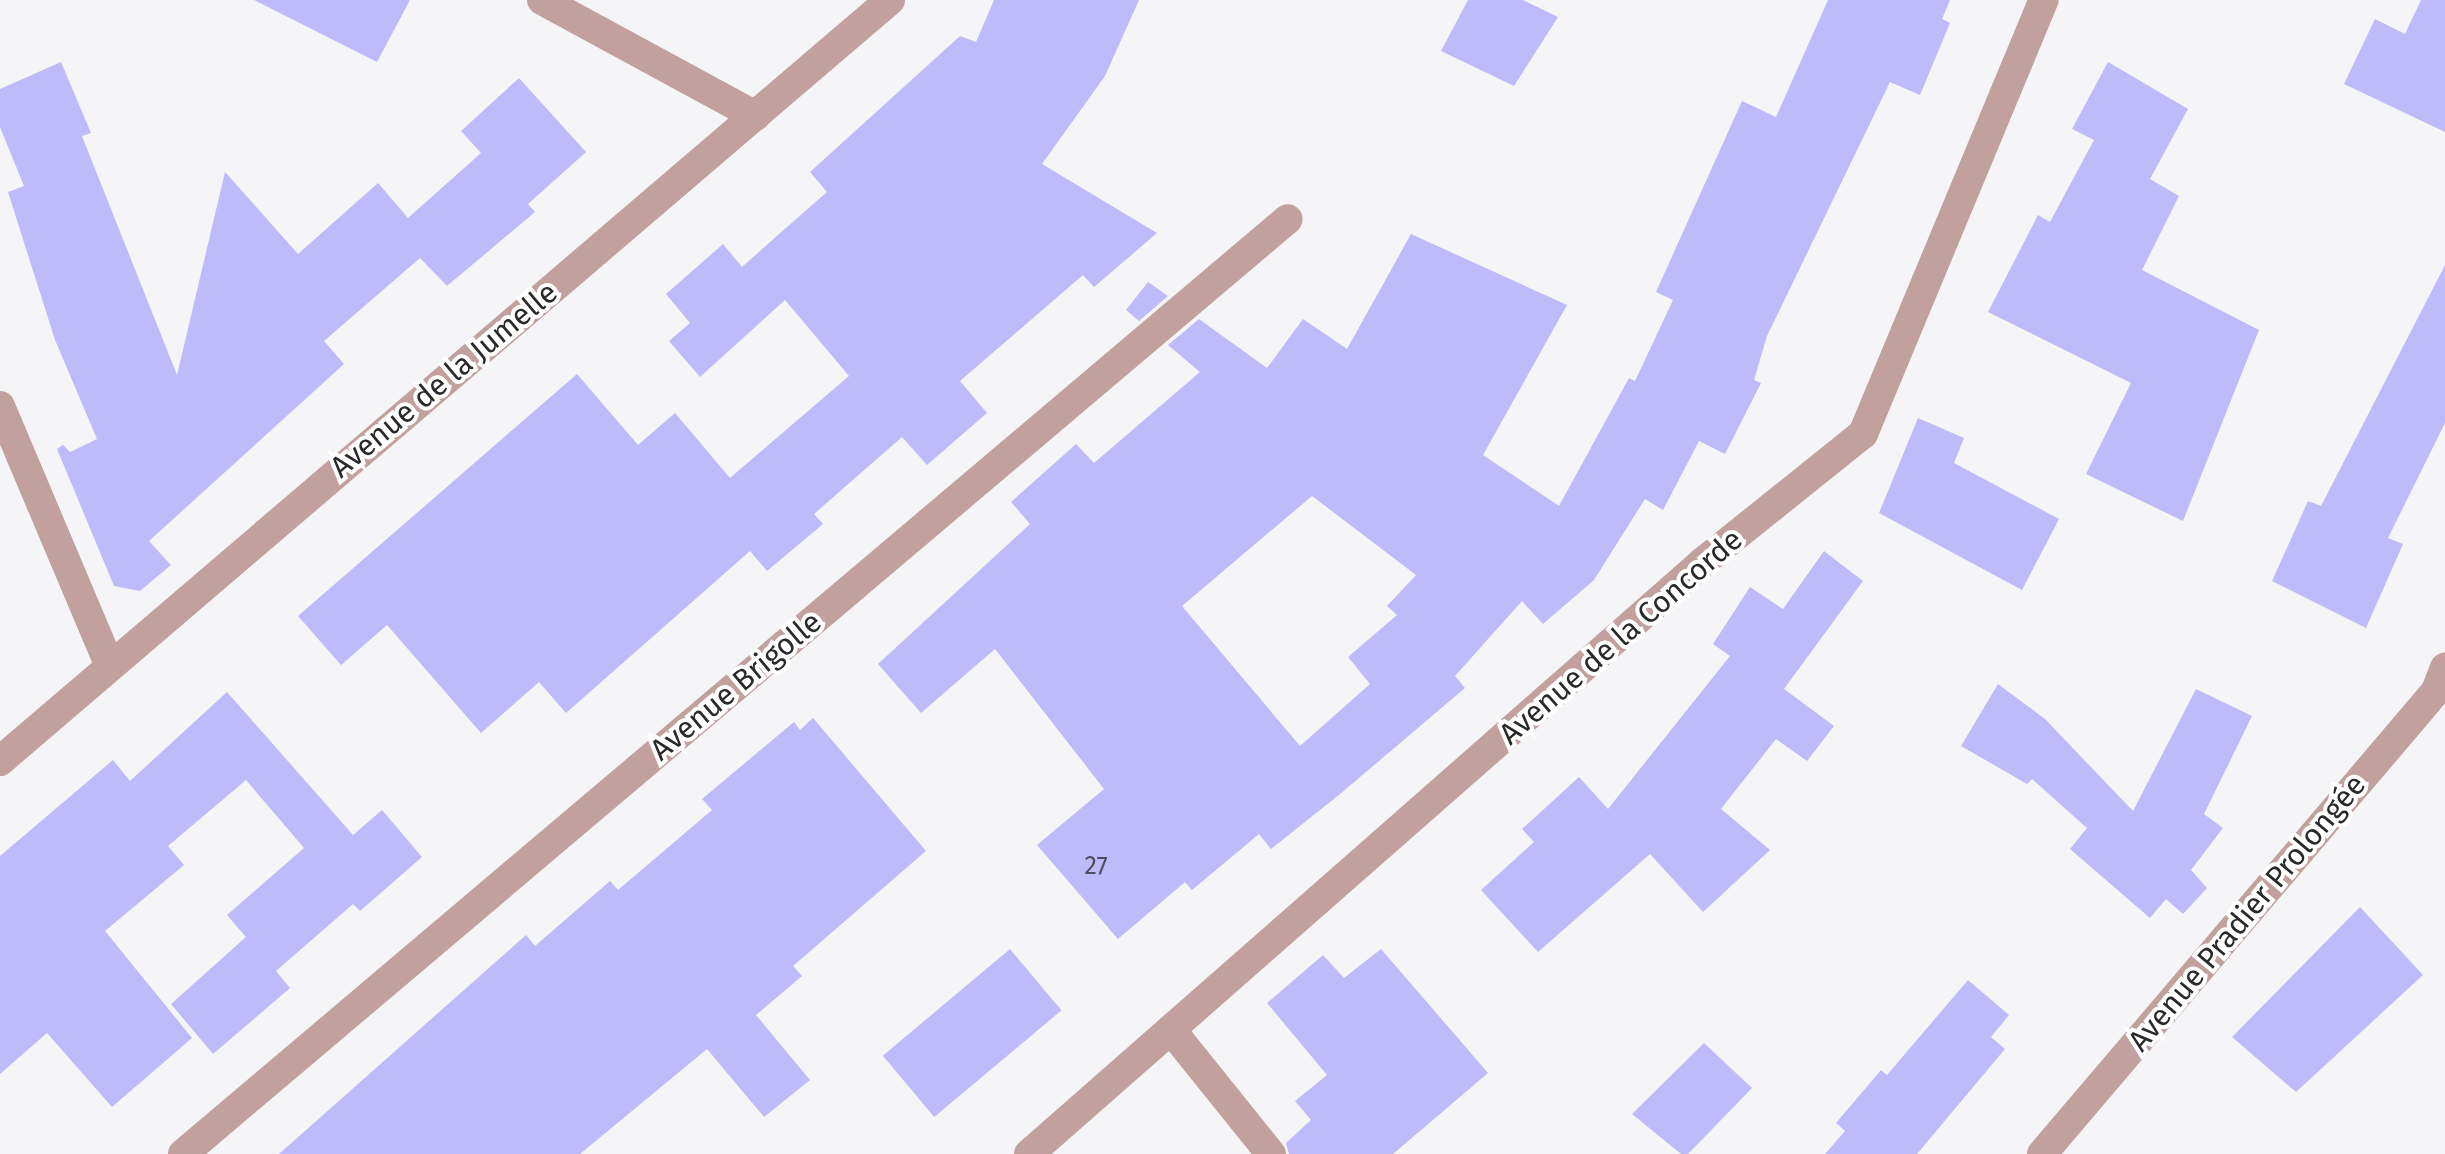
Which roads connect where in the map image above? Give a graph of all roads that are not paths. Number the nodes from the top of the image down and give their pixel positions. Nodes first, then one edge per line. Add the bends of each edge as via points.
1 (542, 0) edge
2 (890, 0) edge
3 (2044, 0) edge
4 (756, 116) junction
5 (1288, 219) dead end
6 (0, 406) edge
7 (109, 664) junction
8 (2445, 668) edge
9 (0, 761) edge
10 (1172, 1031) junction
11 (184, 1154) edge
12 (1029, 1154) edge
13 (1271, 1154) edge
14 (2042, 1154) edge

1 - 4 street
2 - 4 street, Avenue de la Jumelle
3 - 10 street, Avenue de la Concorde via 1864,434 1704,562
4 - 7 street, Avenue de la Jumelle
5 - 11 street, Avenue Brigolle
6 - 7 street
7 - 9 street, Avenue de la Jumelle
8 - 14 street, Avenue Pradier Prolongée via 2436,692
10 - 12 street, Avenue de la Concorde
10 - 13 street

